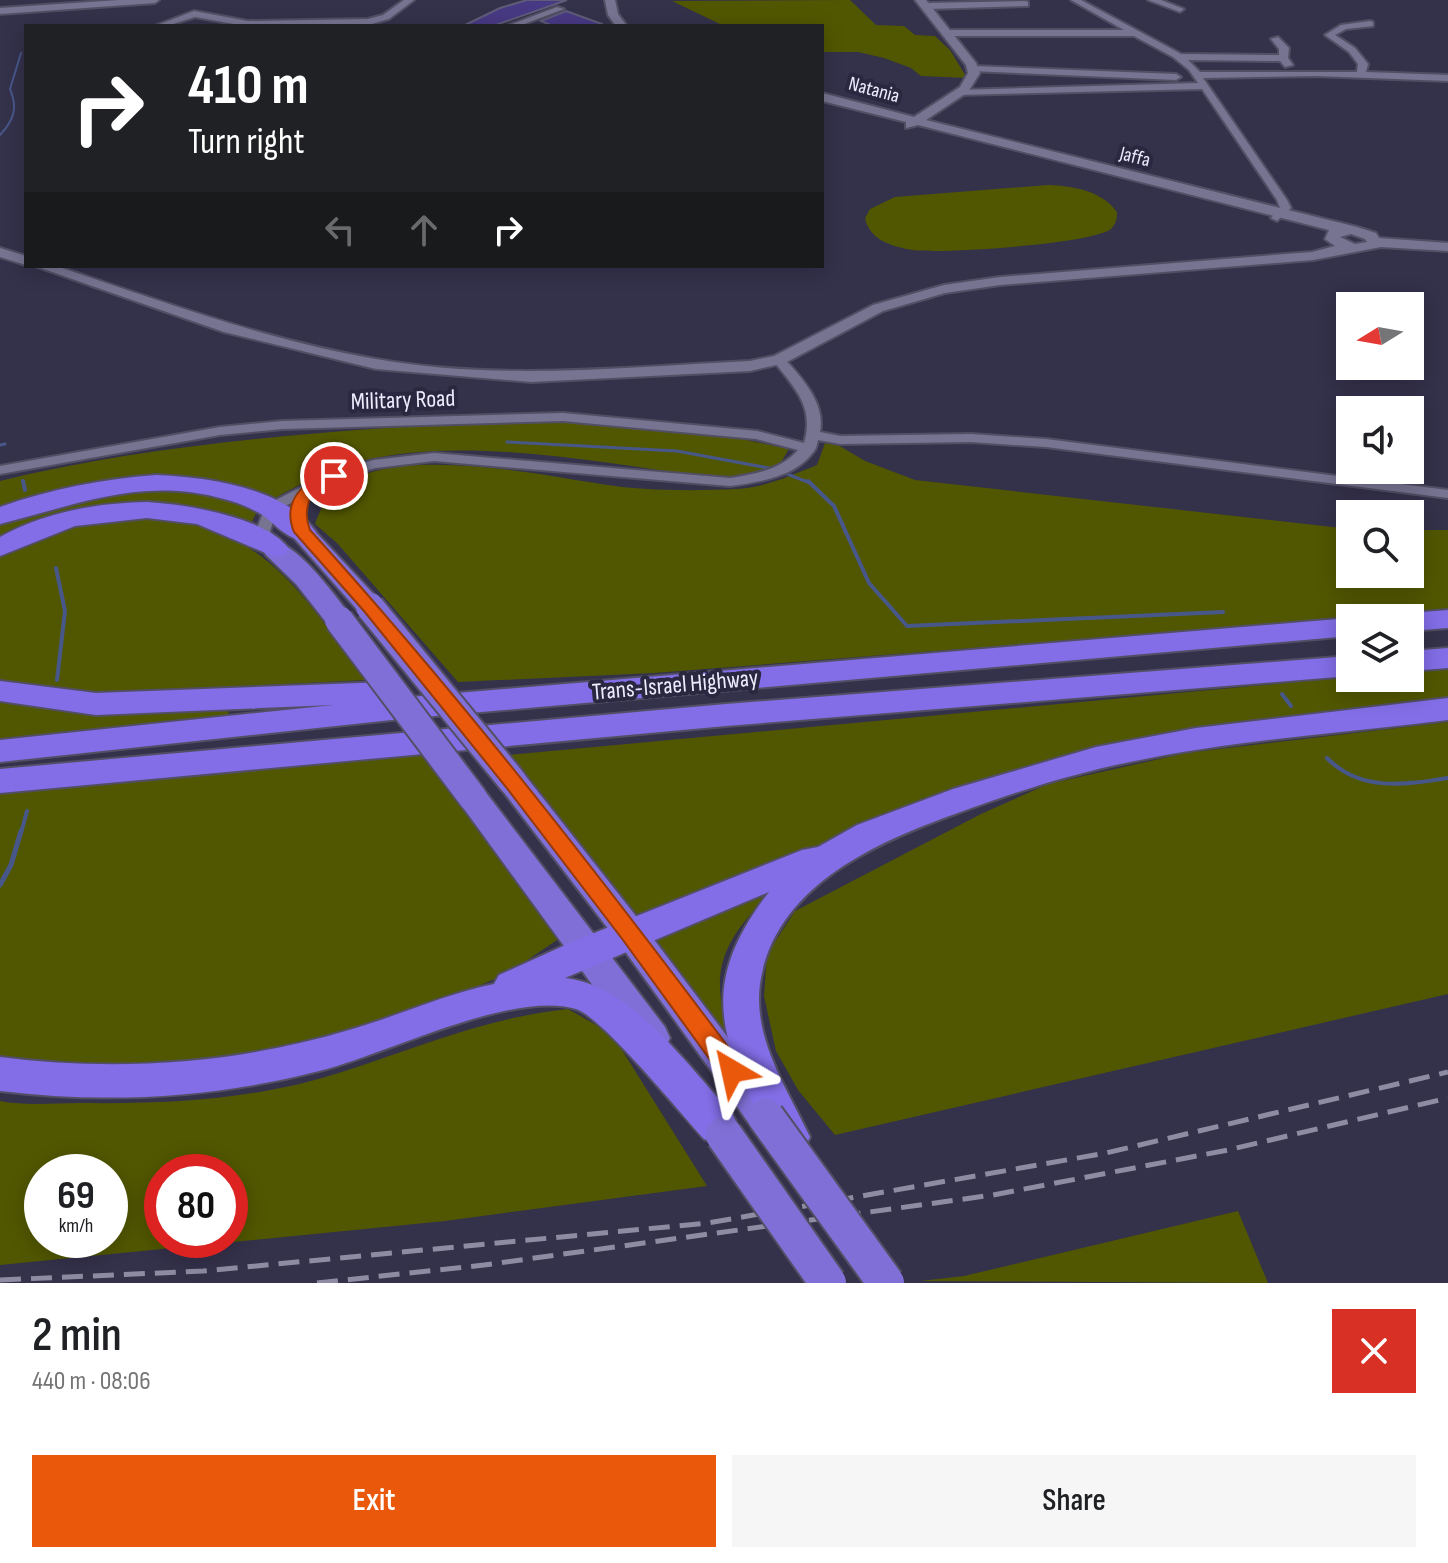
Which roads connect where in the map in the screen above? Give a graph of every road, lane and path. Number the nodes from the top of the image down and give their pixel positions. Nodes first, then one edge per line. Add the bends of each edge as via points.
1 (155, 0) edge
2 (410, 0) edge
3 (610, 0) edge
4 (618, 0) edge
5 (1075, 0) edge
6 (1152, 0) edge
7 (118, 1) edge
8 (924, 3) edge
9 (1025, 4) dead end
10 (560, 9) dead end
11 (1180, 9) dead end
12 (0, 11) edge
13 (114, 17) dead end
14 (383, 19) junction
15 (526, 21) junction
16 (163, 24) edge
17 (241, 24) edge
18 (306, 24) edge
19 (392, 24) edge
20 (517, 24) edge
21 (534, 24) edge
22 (620, 24) edge
23 (627, 24) edge
24 (1370, 24) dead end
25 (947, 33) junction
26 (1137, 33) junction
27 (1275, 39) dead end
28 (1179, 57) junction
29 (1283, 58) junction
30 (974, 69) junction
31 (1294, 72) junction
32 (1361, 74) junction
33 (1448, 78) edge
34 (1201, 80) junction
35 (959, 93) junction
36 (824, 101) edge
37 (913, 123) junction
38 (1279, 216) junction
39 (1338, 233) junction
40 (1376, 242) junction
41 (1346, 247) junction
42 (1448, 247) edge
43 (0, 252) edge
44 (24, 260) edge
45 (48, 268) edge
46 (779, 360) junction
47 (815, 435) junction
48 (809, 449) junction
49 (0, 470) edge
50 (313, 484) junction
51 (1448, 494) edge
52 (271, 508) junction
53 (0, 516) edge
54 (302, 532) junction
55 (0, 548) edge
56 (275, 549) junction
57 (1448, 619) edge
58 (1424, 621) edge
59 (1336, 628) edge
60 (1448, 658) edge
61 (1424, 660) edge
62 (1336, 667) edge
63 (644, 687) junction
64 (0, 691) edge
65 (1448, 709) edge
66 (0, 751) edge
67 (0, 781) edge
68 (849, 845) junction
69 (631, 934) junction
70 (587, 951) junction
71 (466, 1007) junction
72 (0, 1074) edge
73 (772, 1115) junction
74 (721, 1130) junction
75 (811, 1178) joint
76 (828, 1283) edge
77 (886, 1283) edge

1 - 7 street
2 - 14 street
3 - 22 street
4 - 23 street
5 - 26 street
6 - 11 street
7 - 12 street
7 - 13 street
8 - 9 street
8 - 25 street
10 - 15 street
14 - 18 street
14 - 19 street
15 - 20 street
15 - 21 street
16 - 17 street via 194,14
24 - 32 street via 1329,35 1358,55
25 - 26 street
25 - 30 street
26 - 28 street
27 - 29 street via 1284,48
28 - 29 street
28 - 34 street
29 - 31 street
30 - 34 street
30 - 35 street via 972,81
31 - 32 street
31 - 34 street
32 - 33 street
34 - 35 street
34 - 38 street via 1282,200 1286,208
35 - 37 street
36 - 37 street, Natania
37 - 38 street, Jaffa
38 - 39 street, Jaffa
39 - 40 street, Jaffa via 1366,233
39 - 41 street via 1335,242
40 - 41 street via 1367,249
40 - 42 street
41 - 46 street via 1266,261 953,287 878,308
43 - 44 street
45 - 46 street via 229,329 376,364 531,377 750,366
46 - 47 street via 801,387
47 - 48 street
47 - 51 street via 840,440 1046,443
48 - 49 street, Military Road via 757,435 563,417 282,425
48 - 50 street via 790,468 755,480 701,481 434,457 374,464
50 - 52 street
50 - 54 street via 300,501
52 - 53 highway via 205,485 156,483 70,494
52 - 54 highway
52 - 56 street via 263,531
54 - 69 highway, bridge via 370,607
55 - 56 highway via 80,518 163,510 220,522
56 - 70 highway, bridge via 339,620
57 - 58 highway
59 - 63 highway, Trans-Israel Highway
60 - 61 highway
62 - 67 highway, Trans-Israel Highway via 726,715
63 - 64 highway via 96,704
63 - 66 highway, Trans-Israel Highway
65 - 68 highway via 1194,739 1120,753 976,793
68 - 69 highway
68 - 73 highway via 786,897 762,929 742,978 743,1030
69 - 70 highway
69 - 73 highway
70 - 71 highway
70 - 74 highway
71 - 72 highway via 321,1055 202,1078 76,1083
71 - 74 highway via 545,990 586,996 614,1016
73 - 75 highway, bridge
74 - 76 highway, bridge
75 - 77 highway, bridge

